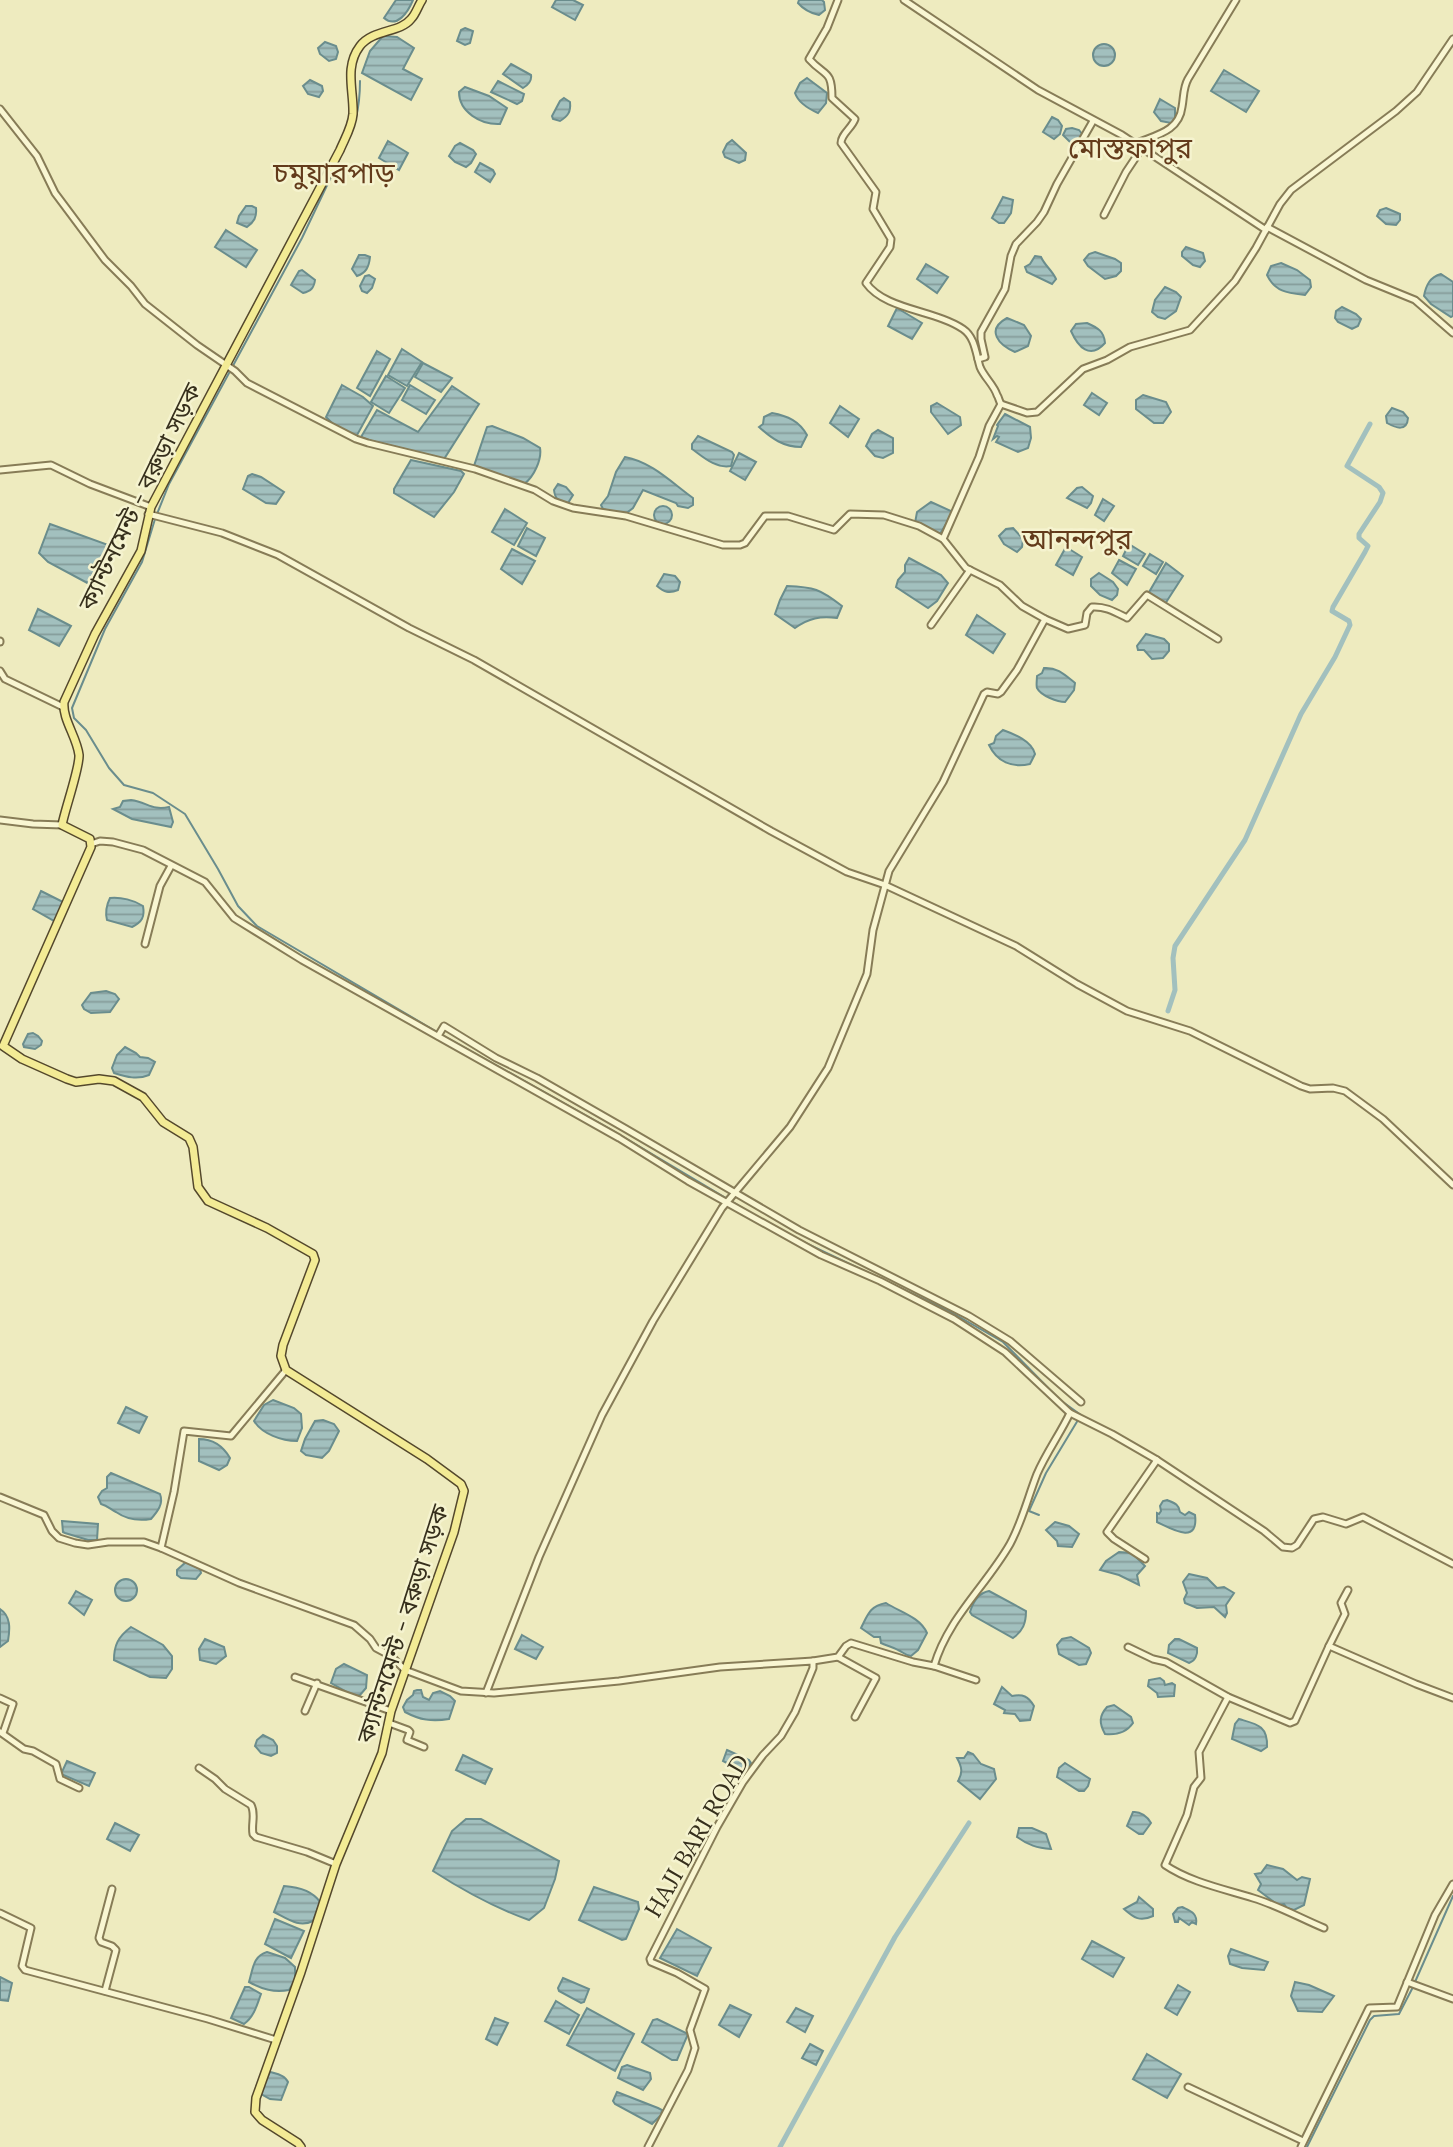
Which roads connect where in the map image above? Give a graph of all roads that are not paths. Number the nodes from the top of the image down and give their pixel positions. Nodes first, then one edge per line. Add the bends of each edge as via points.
1 (422, 0) edge
2 (838, 0) edge
3 (904, 0) edge
4 (1236, 0) edge
5 (1453, 39) edge
6 (0, 109) edge
7 (1093, 121) junction
8 (1135, 144) junction
9 (1142, 148) junction
10 (1104, 215) dead end
11 (1267, 228) junction
12 (1453, 332) edge
13 (978, 359) junction
14 (227, 365) junction
15 (1001, 404) junction
16 (0, 470) edge
17 (150, 511) junction
18 (943, 539) junction
19 (970, 570) junction
20 (1045, 619) junction
21 (931, 625) dead end
22 (1218, 639) dead end
23 (0, 671) edge
24 (63, 707) junction
25 (0, 820) edge
26 (62, 825) junction
27 (91, 844) junction
28 (171, 866) junction
29 (885, 885) junction
30 (145, 944) dead end
31 (440, 1033) junction
32 (1, 1047) edge
33 (1453, 1185) edge
34 (730, 1198) junction
35 (286, 1370) junction
36 (1081, 1402) dead end
37 (1072, 1414) junction
38 (1157, 1460) junction
39 (0, 1497) edge
40 (161, 1548) junction
41 (1145, 1559) dead end
42 (1453, 1564) edge
43 (1348, 1590) dead end
44 (1329, 1646) junction
45 (1128, 1647) dead end
46 (838, 1657) junction
47 (813, 1661) junction
48 (934, 1666) junction
49 (405, 1670) junction
50 (295, 1676) dead end
51 (976, 1680) dead end
52 (317, 1683) junction
53 (486, 1693) junction
54 (1228, 1697) junction
55 (0, 1698) edge
56 (1453, 1698) edge
57 (391, 1711) junction
58 (305, 1712) dead end
59 (855, 1717) dead end
60 (389, 1723) junction
61 (2, 1732) edge
62 (424, 1748) dead end
63 (199, 1768) dead end
64 (79, 1788) dead end
65 (336, 1864) junction
66 (1453, 1884) edge
67 (112, 1889) dead end
68 (0, 1913) edge
69 (1324, 1928) dead end
70 (1409, 1983) junction
71 (105, 1991) junction
72 (1453, 1999) edge
73 (276, 2040) junction
74 (1188, 2087) dead end
75 (1302, 2144) edge
76 (301, 2147) edge
77 (648, 2147) edge

1 - 14 main road, ক্যান্টনমেন্ট - বরুড়া সড়ক via 405,24 371,36 359,47 351,65 351,124
2 - 13 street via 809,59 826,72 833,85 832,98 855,119 841,143 876,192 873,209 891,239 867,286 885,299 965,330
3 - 7 street via 1038,90
4 - 8 street via 1183,88 1180,118 1173,127
5 - 11 street via 1417,92 1291,190
6 - 14 street via 37,156 55,194 105,260 145,304
7 - 8 street
7 - 13 street via 1044,212 1013,250 1005,289 981,332 985,357
8 - 9 street
9 - 10 street
9 - 11 street
11 - 12 street via 1415,300
11 - 15 street via 1235,281 1190,330 1130,347 1083,369 1037,412
13 - 15 street
14 - 17 main road, ক্যান্টনমেন্ট - বরুড়া সড়ক
14 - 18 street via 247,383 368,443 475,469 573,508 626,516 723,545 745,543 765,516 788,516 834,530 850,514 868,513 919,526
15 - 18 street
16 - 17 street via 51,465
17 - 24 main road, ক্যান্টনমেন্ট - বরুড়া সড়ক via 141,551 95,634
17 - 29 street via 278,555 474,660 771,831 847,872
18 - 19 street
19 - 20 street via 1000,585
19 - 21 street
20 - 22 street via 1073,629 1085,625 1088,611 1096,606 1127,618 1147,595
20 - 29 street via 1001,692 984,694 943,782
23 - 24 street via 5,679
24 - 26 main road via 79,756
25 - 26 street
26 - 27 main road via 85,835
27 - 28 street via 127,845
27 - 32 main road
28 - 30 street via 160,886
28 - 31 street via 205,882 234,918 302,960
29 - 33 street via 1016,946 1127,1011 1190,1031 1301,1086 1345,1091 1383,1119
29 - 34 street via 867,974 828,1068 790,1127
31 - 34 street
31 - 34 street via 444,1026 537,1078 626,1129
32 - 35 main road via 67,1079 114,1082 143,1097 163,1122 189,1138 198,1187 208,1201 313,1254 315,1260 283,1345
34 - 36 street via 969,1315 1010,1341
34 - 37 street via 821,1255 954,1319 1005,1352
34 - 53 street via 653,1321 602,1415
35 - 40 street via 232,1436 184,1431
35 - 49 main road, ক্যান্টনমেন্ট - বরুড়া সড়ক via 427,1459 464,1491
37 - 38 street
37 - 48 street via 1044,1458 1012,1540 952,1625
38 - 41 street via 1107,1532
38 - 42 street via 1283,1547 1297,1545 1314,1519 1346,1524 1363,1517
39 - 40 street via 44,1515 52,1531 75,1543 144,1542
40 - 49 street via 239,1583 354,1625
43 - 44 street via 1341,1603 1345,1613
44 - 54 street via 1293,1722
44 - 56 street
45 - 54 street via 1166,1662
46 - 47 street
46 - 48 street via 851,1643
46 - 59 street via 876,1678
47 - 53 street
47 - 77 street, HAJI BARI ROAD via 795,1712 743,1782 650,1959 705,1989 690,2029 695,2048 688,2070
48 - 51 street
49 - 53 street via 461,1691
49 - 57 main road, ক্যান্টনমেন্ট - বরুড়া সড়ক
50 - 52 street
52 - 57 street
52 - 58 street
54 - 69 street via 1199,1752 1201,1778 1165,1865
55 - 61 street via 13,1704
57 - 60 main road, ক্যান্টনমেন্ট - বরুড়া সড়ক
60 - 62 street via 410,1731 407,1740
60 - 65 main road, ক্যান্টনমেন্ট - বরুড়া সড়ক via 382,1753
61 - 64 street via 24,1749 56,1763 60,1779
63 - 65 street via 251,1805 256,1836
65 - 73 main road, ক্যান্টনমেন্ট - বরুড়া সড়ক
66 - 70 street via 1435,1915
67 - 71 street via 99,1938 116,1950
68 - 71 street via 31,1928 22,1968
70 - 72 street
70 - 75 street via 1397,2007 1369,2008
71 - 73 street
73 - 76 main road, ক্যান্টনমেন্ট - বরুড়া সড়ক via 255,2112
74 - 75 street

